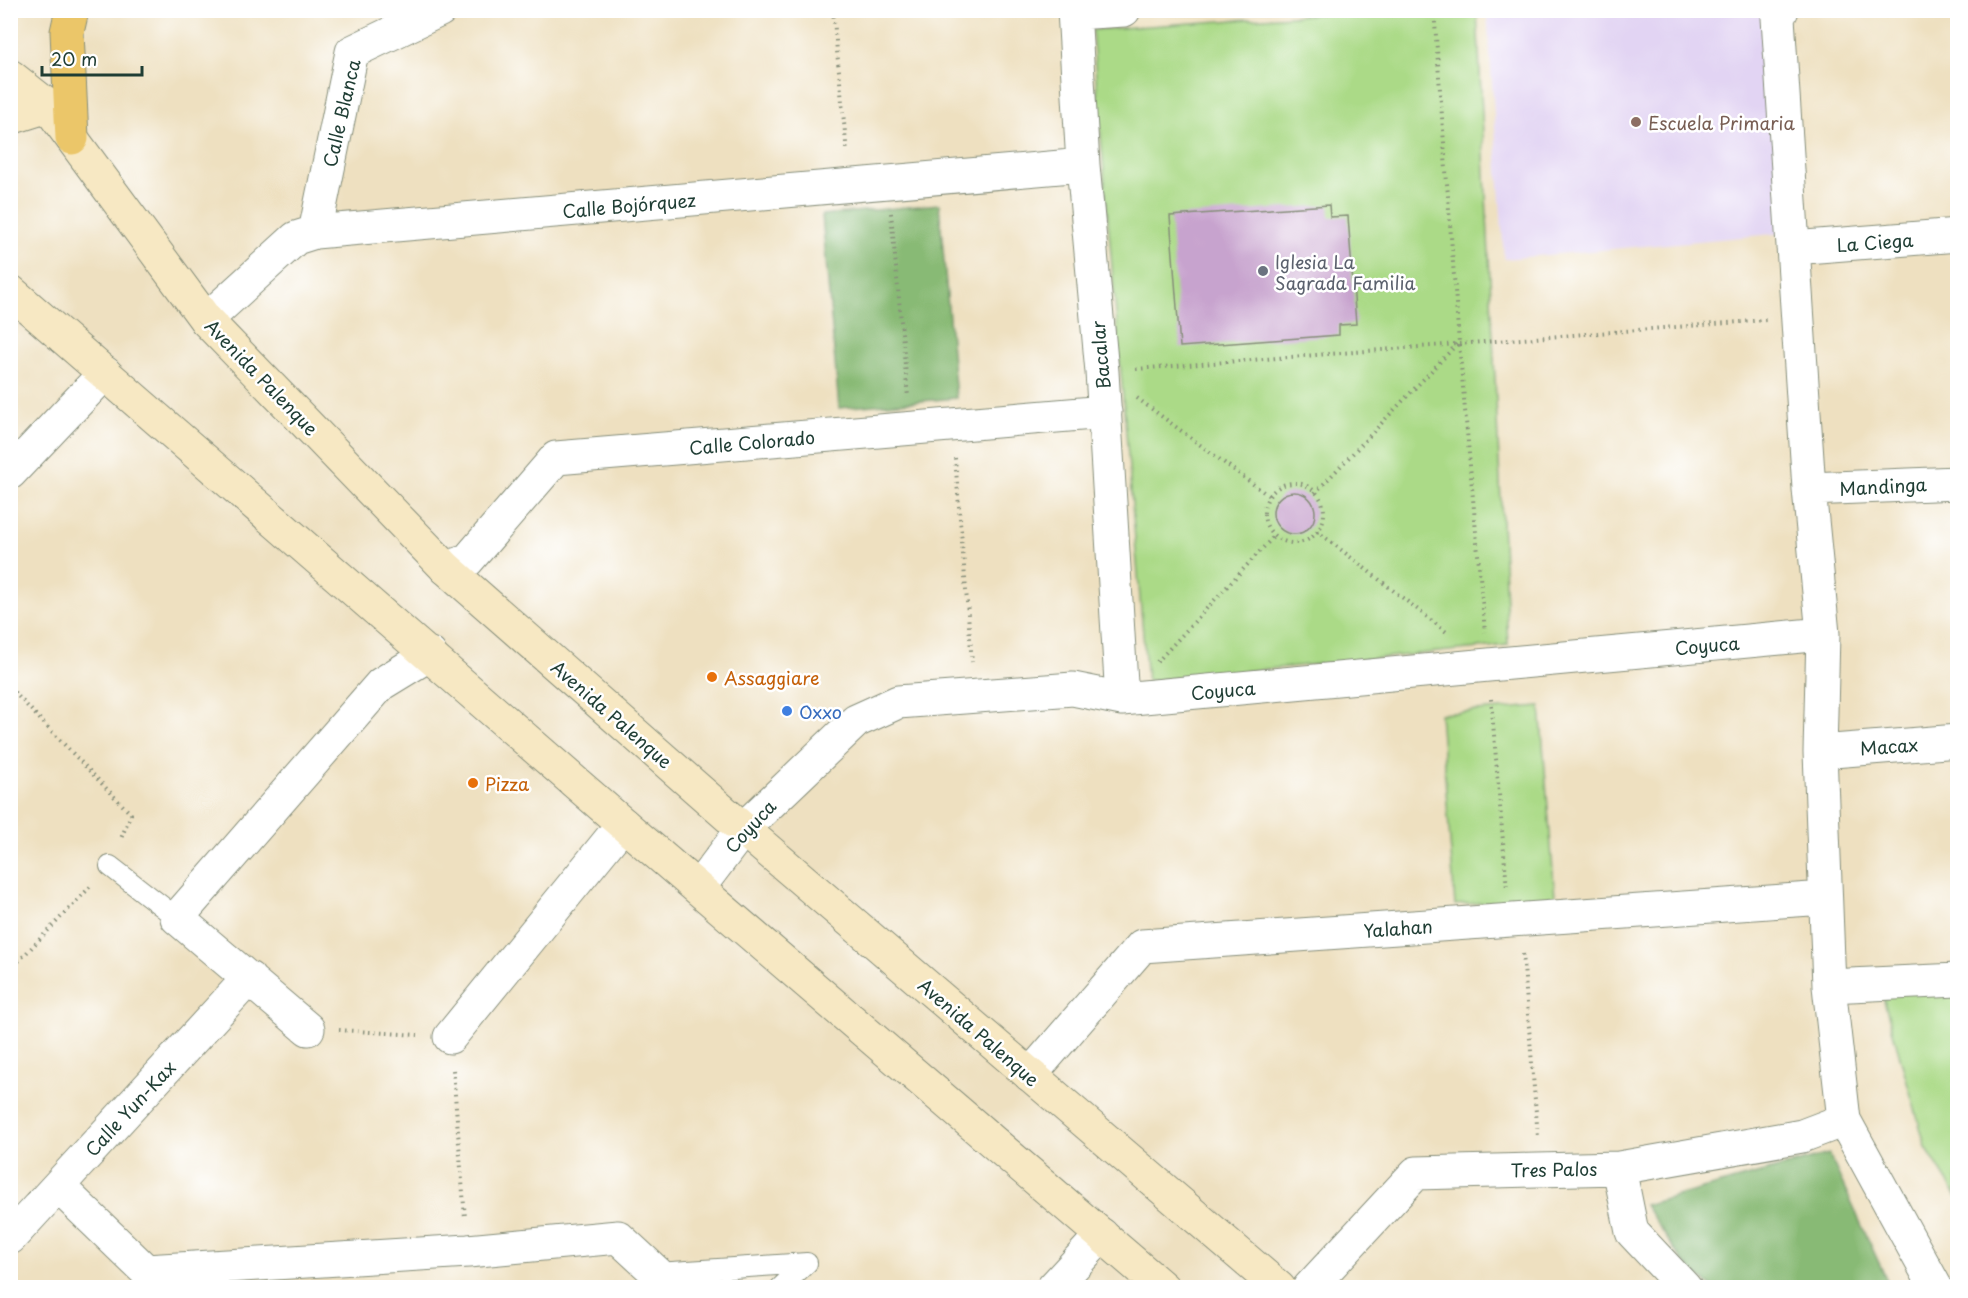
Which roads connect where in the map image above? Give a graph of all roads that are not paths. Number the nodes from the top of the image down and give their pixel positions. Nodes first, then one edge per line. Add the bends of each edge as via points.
1 (72, 10) edge
2 (440, 10) edge
3 (1124, 10) edge
4 (1782, 10) edge
5 (1074, 12) edge
6 (10, 76) edge
7 (48, 106) junction
8 (10, 118) edge
9 (72, 138) junction
10 (1083, 165) junction
11 (315, 232) junction
12 (1958, 235) edge
13 (1793, 248) junction
14 (10, 291) edge
15 (206, 320) junction
16 (105, 373) junction
17 (1105, 412) junction
18 (10, 473) edge
19 (1958, 483) edge
20 (1809, 489) junction
21 (446, 568) junction
22 (1823, 634) junction
23 (430, 654) junction
24 (1122, 699) junction
25 (1958, 741) edge
26 (1820, 752) junction
27 (623, 824) junction
28 (743, 829) junction
29 (110, 866) road end
30 (699, 887) junction
31 (1825, 898) junction
32 (177, 918) junction
33 (249, 978) junction
34 (1958, 980) edge
35 (1829, 986) junction
36 (308, 1029) road end
37 (450, 1037) road end
38 (1030, 1075) junction
39 (1844, 1120) junction
40 (1619, 1168) junction
41 (58, 1186) junction
42 (12, 1234) edge
43 (1102, 1235) junction
44 (657, 1273) joint
45 (780, 1287) edge
46 (1053, 1287) edge
47 (1163, 1287) edge
48 (1279, 1287) edge
49 (1309, 1287) edge
50 (1685, 1287) edge
51 (1936, 1287) edge

1 - 9 main road via 67,32
2 - 11 street, Calle Blanca via 352,52
3 - 5 street
4 - 13 street via 1778,18
5 - 10 street, Bacalar
6 - 7 street, Avenida Palenque
7 - 8 street
7 - 9 street, Avenida Palenque
9 - 15 street, Avenida Palenque
10 - 11 street, Calle Bojórquez
10 - 17 street, Bacalar
11 - 15 street, Calle Bojórquez via 297,238
12 - 13 street, La Ciega
13 - 20 street
14 - 16 street
15 - 21 street, Avenida Palenque
16 - 18 street
16 - 23 street
17 - 21 street, Calle Colorado via 556,458 467,561
17 - 24 street, Bacalar
19 - 20 street, Mandinga
20 - 22 street
21 - 28 street, Avenida Palenque
22 - 24 street, Coyuca
22 - 26 street
23 - 27 street
23 - 32 street via 381,684
24 - 28 street, Coyuca via 1073,689 898,702 856,721
25 - 26 street, Macax
26 - 31 street
27 - 30 street
27 - 37 street
28 - 30 street, Coyuca
28 - 38 street, Avenida Palenque
29 - 32 lane
30 - 43 street
31 - 35 street
31 - 38 street, Yalahan via 1142,946
32 - 33 street
33 - 36 street
33 - 41 street, Calle Yun-Kax
34 - 35 street
35 - 39 street
38 - 48 street, Avenida Palenque
39 - 40 street, Tres Palos via 1802,1136
39 - 51 street
40 - 49 street, Tres Palos via 1416,1173
40 - 50 street via 1632,1232
41 - 42 street, Calle Yun-Kax
41 - 44 street via 146,1270 618,1238
43 - 46 street
43 - 47 street
44 - 45 lane via 807,1263

